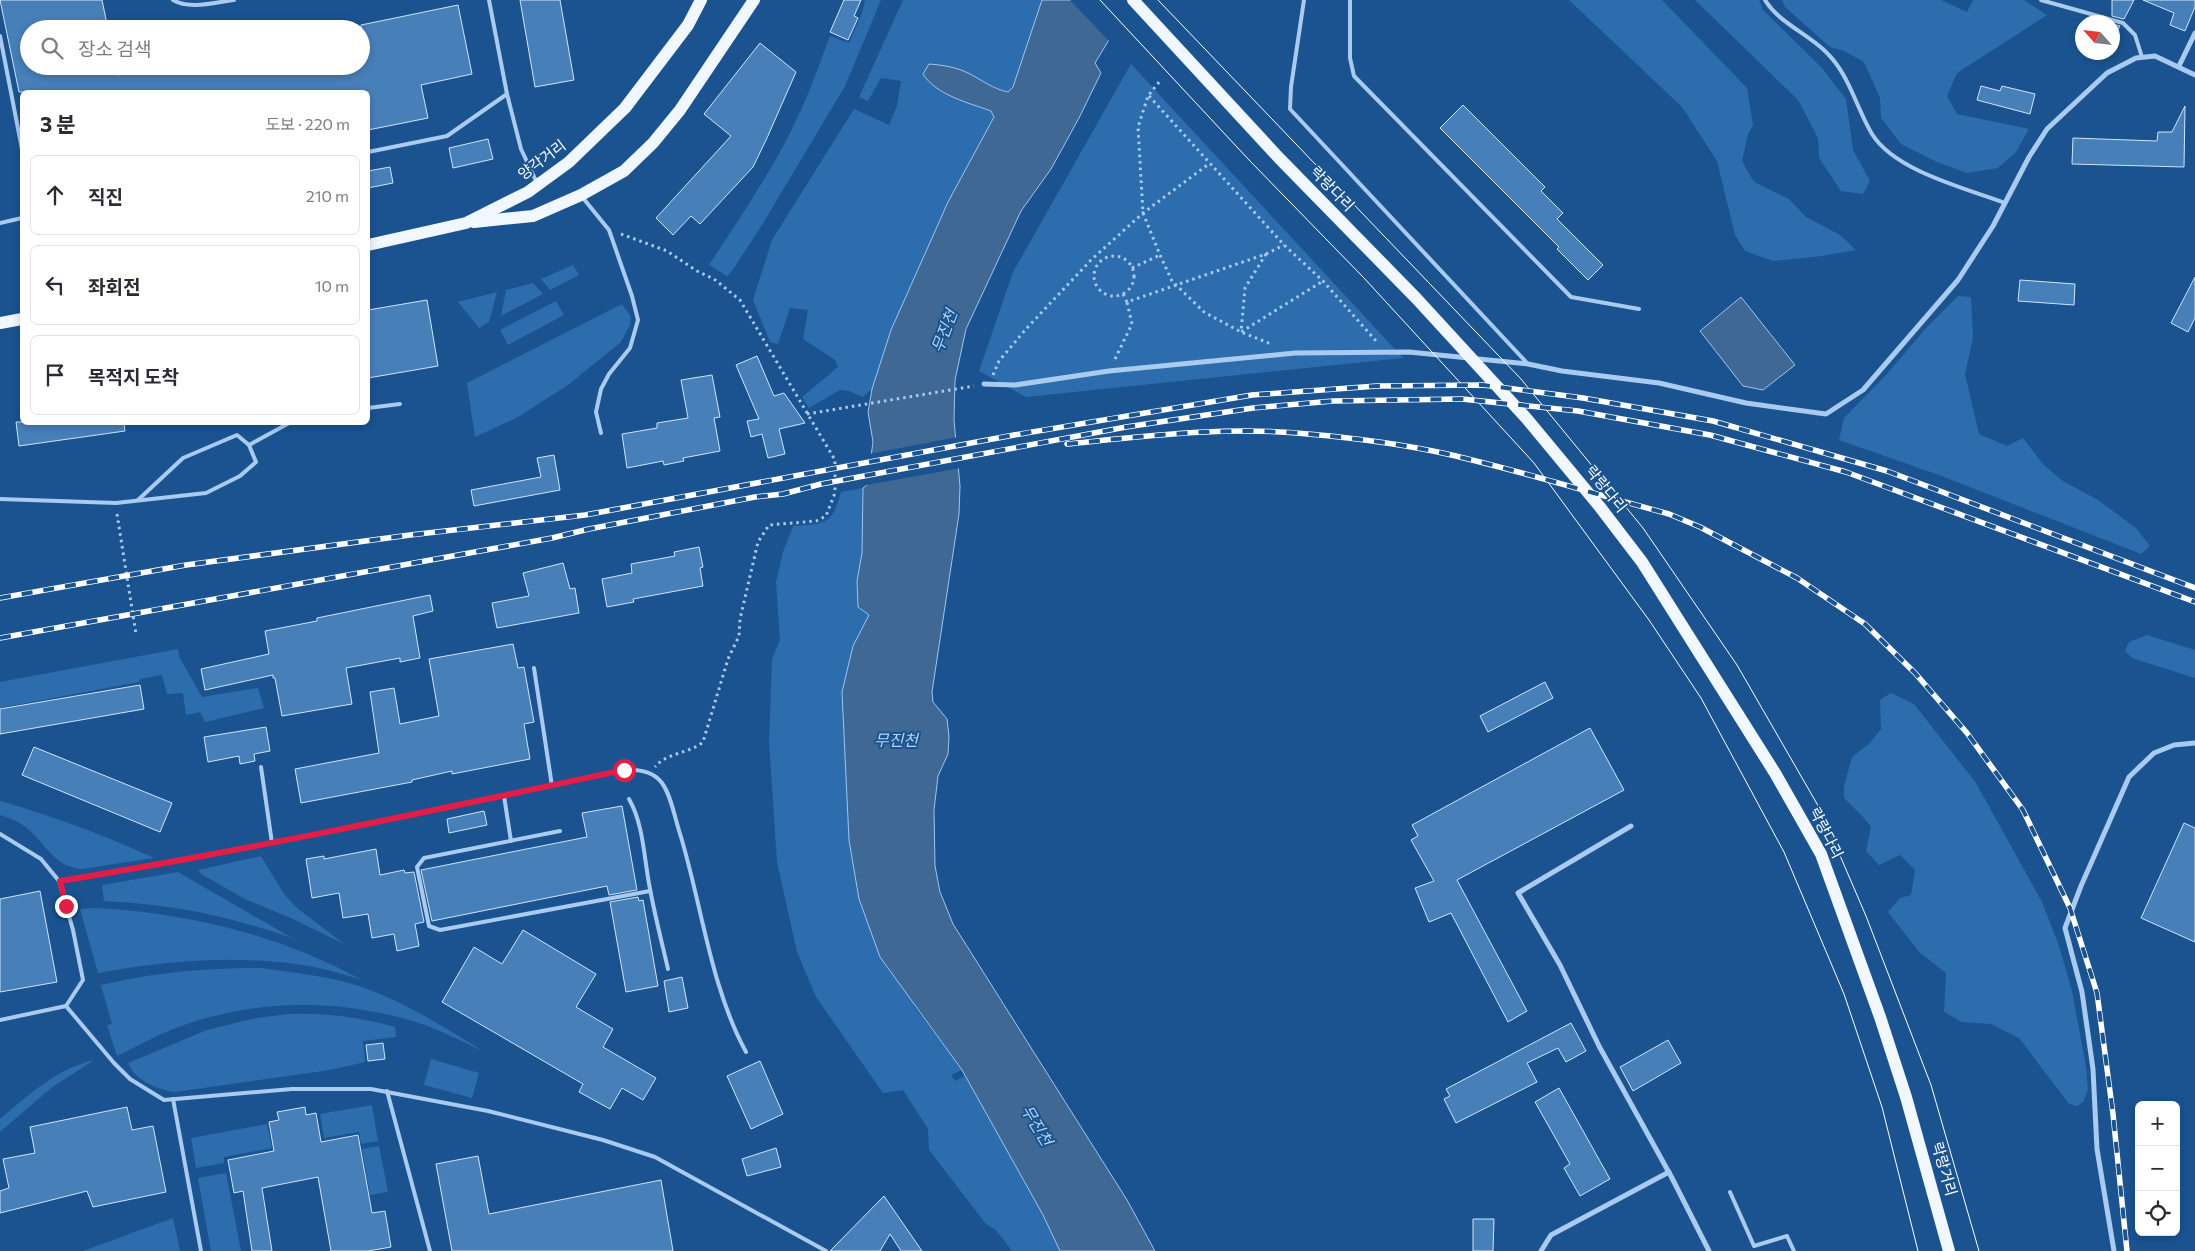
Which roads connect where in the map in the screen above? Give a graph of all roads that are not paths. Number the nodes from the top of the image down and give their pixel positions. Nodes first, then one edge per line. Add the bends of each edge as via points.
1 (174, 0) edge
2 (234, 0) edge
3 (489, 0) edge
4 (693, 0) edge
5 (701, 0) edge
6 (754, 0) edge
7 (1133, 0) edge
8 (1304, 0) edge
9 (1350, 0) edge
10 (1765, 0) edge
11 (2041, 0) edge
12 (688, 25) junction
13 (2195, 32) edge
14 (0, 36) edge
15 (2142, 58) junction
16 (2179, 66) junction
17 (2195, 75) edge
18 (507, 94) junction
19 (20, 139) edge
20 (370, 152) edge
21 (538, 185) junction
22 (581, 196) junction
23 (2005, 203) junction
24 (20, 218) edge
25 (0, 223) edge
26 (466, 223) junction
27 (370, 244) edge
28 (1639, 309) dead end
29 (20, 319) edge
30 (0, 323) edge
31 (1528, 364) junction
32 (986, 384) road end
33 (400, 404) dead end
34 (370, 408) edge
35 (286, 425) edge
36 (601, 433) dead end
37 (249, 445) junction
38 (0, 500) edge
39 (138, 500) junction
40 (534, 668) dead end
41 (2195, 743) edge
42 (261, 767) dead end
43 (552, 786) junction
44 (504, 796) junction
45 (629, 799) dead end
46 (1631, 826) dead end
47 (560, 831) dead end
48 (0, 834) edge
49 (512, 841) junction
50 (272, 843) junction
51 (60, 881) junction
52 (650, 891) junction
53 (668, 969) dead end
54 (66, 1006) junction
55 (0, 1020) edge
56 (746, 1052) dead end
57 (387, 1091) junction
58 (1906, 1097) joint
59 (172, 1099) junction
60 (1669, 1172) junction
61 (1730, 1192) dead end
62 (201, 1251) edge
63 (430, 1251) edge
64 (826, 1251) edge
65 (1541, 1251) edge
66 (1709, 1251) edge
67 (1794, 1251) edge
68 (1949, 1251) edge
69 (2114, 1251) edge

1 - 2 lane via 197,5
3 - 18 lane
4 - 12 main road
5 - 12 main road, 양각거리
6 - 22 main road via 699,84 653,143 624,171
7 - 58 main road, 락랑다리 via 1527,419 1642,562 1770,765 1821,854
8 - 31 lane via 1290,108
9 - 28 lane via 1350,58 1354,76 1571,297
10 - 23 lane via 1784,20 1826,52 1841,71 1873,135 1893,157 1916,170
11 - 15 lane via 2123,23 2135,34
12 - 21 main road, 양각거리 via 625,108 569,162
13 - 16 street
14 - 19 lane
15 - 16 street via 2154,56
15 - 23 street via 2107,73 2048,129 2029,156
16 - 17 street
18 - 20 lane via 447,136
18 - 21 lane via 521,149
21 - 26 main road, 양각거리
22 - 26 main road via 533,216
22 - 36 lane via 609,230 638,320 630,348 601,389 596,412
23 - 31 street via 1958,280 1863,390 1826,414 1746,402 1659,383
24 - 25 lane
26 - 27 main road, 양각거리
29 - 30 main road
31 - 32 street via 1385,352 1295,353 1109,371 1015,385
33 - 34 lane
35 - 37 lane
37 - 39 lane via 236,436 183,458
37 - 39 lane via 256,462 240,476 206,493
38 - 39 lane via 116,503
40 - 43 lane
41 - 69 street via 2174,745 2154,753 2129,777 2080,886 2065,928 2082,992 2093,1068 2097,1149
42 - 50 lane
43 - 44 lane
43 - 56 lane via 637,769 661,782 684,847 720,985 734,1029
44 - 49 lane
44 - 50 lane
45 - 52 lane via 641,835
46 - 60 street via 1518,893 1560,965 1599,1046
47 - 49 lane
48 - 51 lane via 41,860
49 - 52 lane via 424,858 417,867 429,926 440,930
50 - 51 lane
51 - 54 lane via 83,980
52 - 53 lane
54 - 55 lane
54 - 59 lane via 130,1079 164,1100
57 - 59 lane via 292,1089
57 - 63 lane
57 - 64 lane via 488,1111 632,1148 655,1157
58 - 68 main road, 락랑거리
59 - 62 lane
60 - 65 street via 1551,1236
60 - 66 street
61 - 67 lane via 1754,1246 1787,1236

